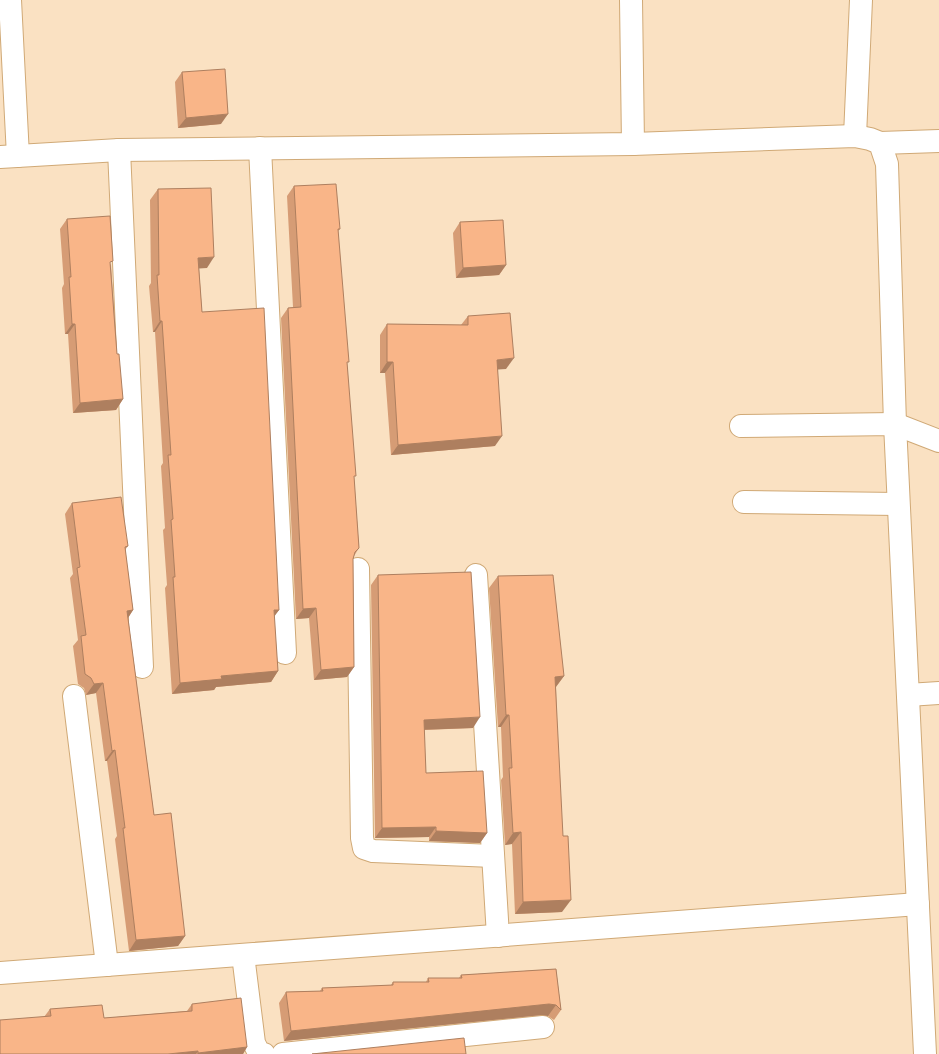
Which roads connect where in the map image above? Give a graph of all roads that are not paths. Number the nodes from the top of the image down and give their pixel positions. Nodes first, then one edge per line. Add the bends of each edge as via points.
1 (10, 0) edge
2 (631, 0) edge
3 (861, 0) edge
4 (855, 136) junction
5 (939, 141) edge
6 (880, 143) junction
7 (633, 144) junction
8 (260, 148) junction
9 (119, 150) junction
10 (9, 156) edge
11 (894, 424) junction
12 (741, 426) dead end
13 (939, 441) edge
14 (744, 502) dead end
15 (898, 504) junction
16 (358, 569) dead end
17 (476, 574) dead end
18 (285, 653) dead end
19 (142, 668) dead end
20 (939, 693) edge
21 (908, 695) junction
22 (74, 696) dead end
23 (493, 856) junction
24 (918, 904) junction
25 (498, 936) junction
26 (243, 954) junction
27 (107, 965) junction
28 (0, 973) edge
29 (543, 1027) dead end
30 (929, 1043) edge
31 (264, 1054) edge
32 (283, 1054) edge

1 - 10 street
2 - 7 street
3 - 4 street
4 - 6 street
4 - 7 street
5 - 6 street
6 - 11 street via 886,164
7 - 8 street
8 - 9 street
8 - 18 street
9 - 10 street
9 - 19 street
11 - 12 street
11 - 13 street
11 - 15 street
14 - 15 street
15 - 21 street
16 - 23 street via 364,848 373,851
17 - 23 street
20 - 21 street
21 - 24 street
22 - 27 street
23 - 25 street
24 - 25 street
24 - 30 street
25 - 26 street
26 - 27 street
26 - 31 street via 254,1043 260,1053
27 - 28 street
29 - 32 street

